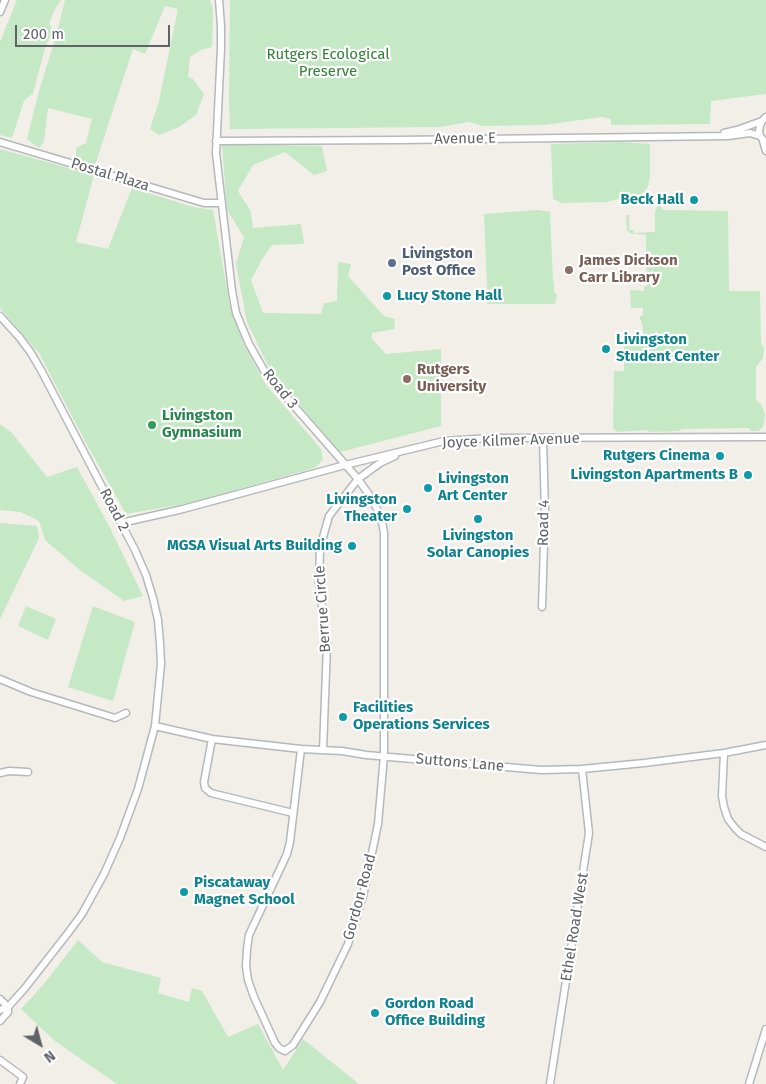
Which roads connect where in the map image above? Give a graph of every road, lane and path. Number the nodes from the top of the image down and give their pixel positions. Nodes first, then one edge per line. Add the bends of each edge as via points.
1 (5, 0) edge
2 (219, 0) edge
3 (0, 12) edge
4 (764, 119) edge
5 (713, 135) junction
6 (763, 140) edge
7 (216, 141) junction
8 (0, 142) edge
9 (766, 151) edge
10 (222, 203) junction
11 (0, 316) edge
12 (766, 437) edge
13 (544, 439) junction
14 (408, 450) junction
15 (345, 465) junction
16 (358, 480) junction
17 (122, 523) junction
18 (542, 606) dead end
19 (0, 679) edge
20 (126, 713) dead end
21 (154, 726) junction
22 (212, 739) junction
23 (766, 745) edge
24 (301, 749) junction
25 (323, 750) junction
26 (724, 752) junction
27 (384, 756) junction
28 (582, 769) junction
29 (28, 772) dead end
30 (0, 773) edge
31 (292, 813) junction
32 (766, 847) edge
33 (0, 999) edge
34 (8, 1007) junction
35 (0, 1010) edge
36 (0, 1021) edge
37 (766, 1029) edge
38 (0, 1060) edge
39 (20, 1084) edge
40 (550, 1084) edge
41 (749, 1084) edge

1 - 3 street
2 - 7 street, Road 3 via 221,40
4 - 5 street, Avenue E via 738,130
4 - 6 street, Avenue E via 760,126
5 - 6 street, Avenue E via 750,133
5 - 7 street, Avenue E
6 - 9 street
7 - 10 street, Road 3
8 - 10 street, Postal Plaza via 204,203
10 - 15 street, Road 3 via 234,302 249,344 266,374
11 - 17 street, Road 2 via 34,359
12 - 13 street, Joyce Kilmer Avenue
13 - 14 street, Joyce Kilmer Avenue via 459,440
13 - 18 street, Road 4
14 - 15 street, Joyce Kilmer Avenue
14 - 16 street, Joyce Kilmer Avenue via 380,463
15 - 16 street, Road 3
15 - 17 street, Joyce Kilmer Avenue
16 - 25 street, Berrue Circle via 329,516 320,548 319,582 327,645
16 - 27 street, Road 3 via 379,513 384,533
17 - 21 street, Road 2 via 146,575 158,620 161,664
19 - 20 street via 30,692 115,718
21 - 22 street, Suttons Lane
21 - 34 street, Road 2 via 138,789 104,874 82,914
22 - 24 street, Suttons Lane
22 - 31 street via 204,782 210,793
23 - 26 street, Suttons Lane
24 - 25 street, Suttons Lane
24 - 31 street
25 - 27 street, Suttons Lane
26 - 28 street, Suttons Lane
26 - 32 street via 722,796 728,819 741,834
27 - 28 street, Suttons Lane via 541,770
27 - 31 street, Gordon Road via 378,824 363,896 348,944 320,1002 293,1045 285,1051 279,1048 271,1035 254,997 246,966 249,935 287,854
28 - 40 street, Ethel Road West via 589,833
29 - 30 street
33 - 34 street
34 - 35 street
34 - 36 street, Road 2
37 - 41 street
38 - 39 street via 23,1077

